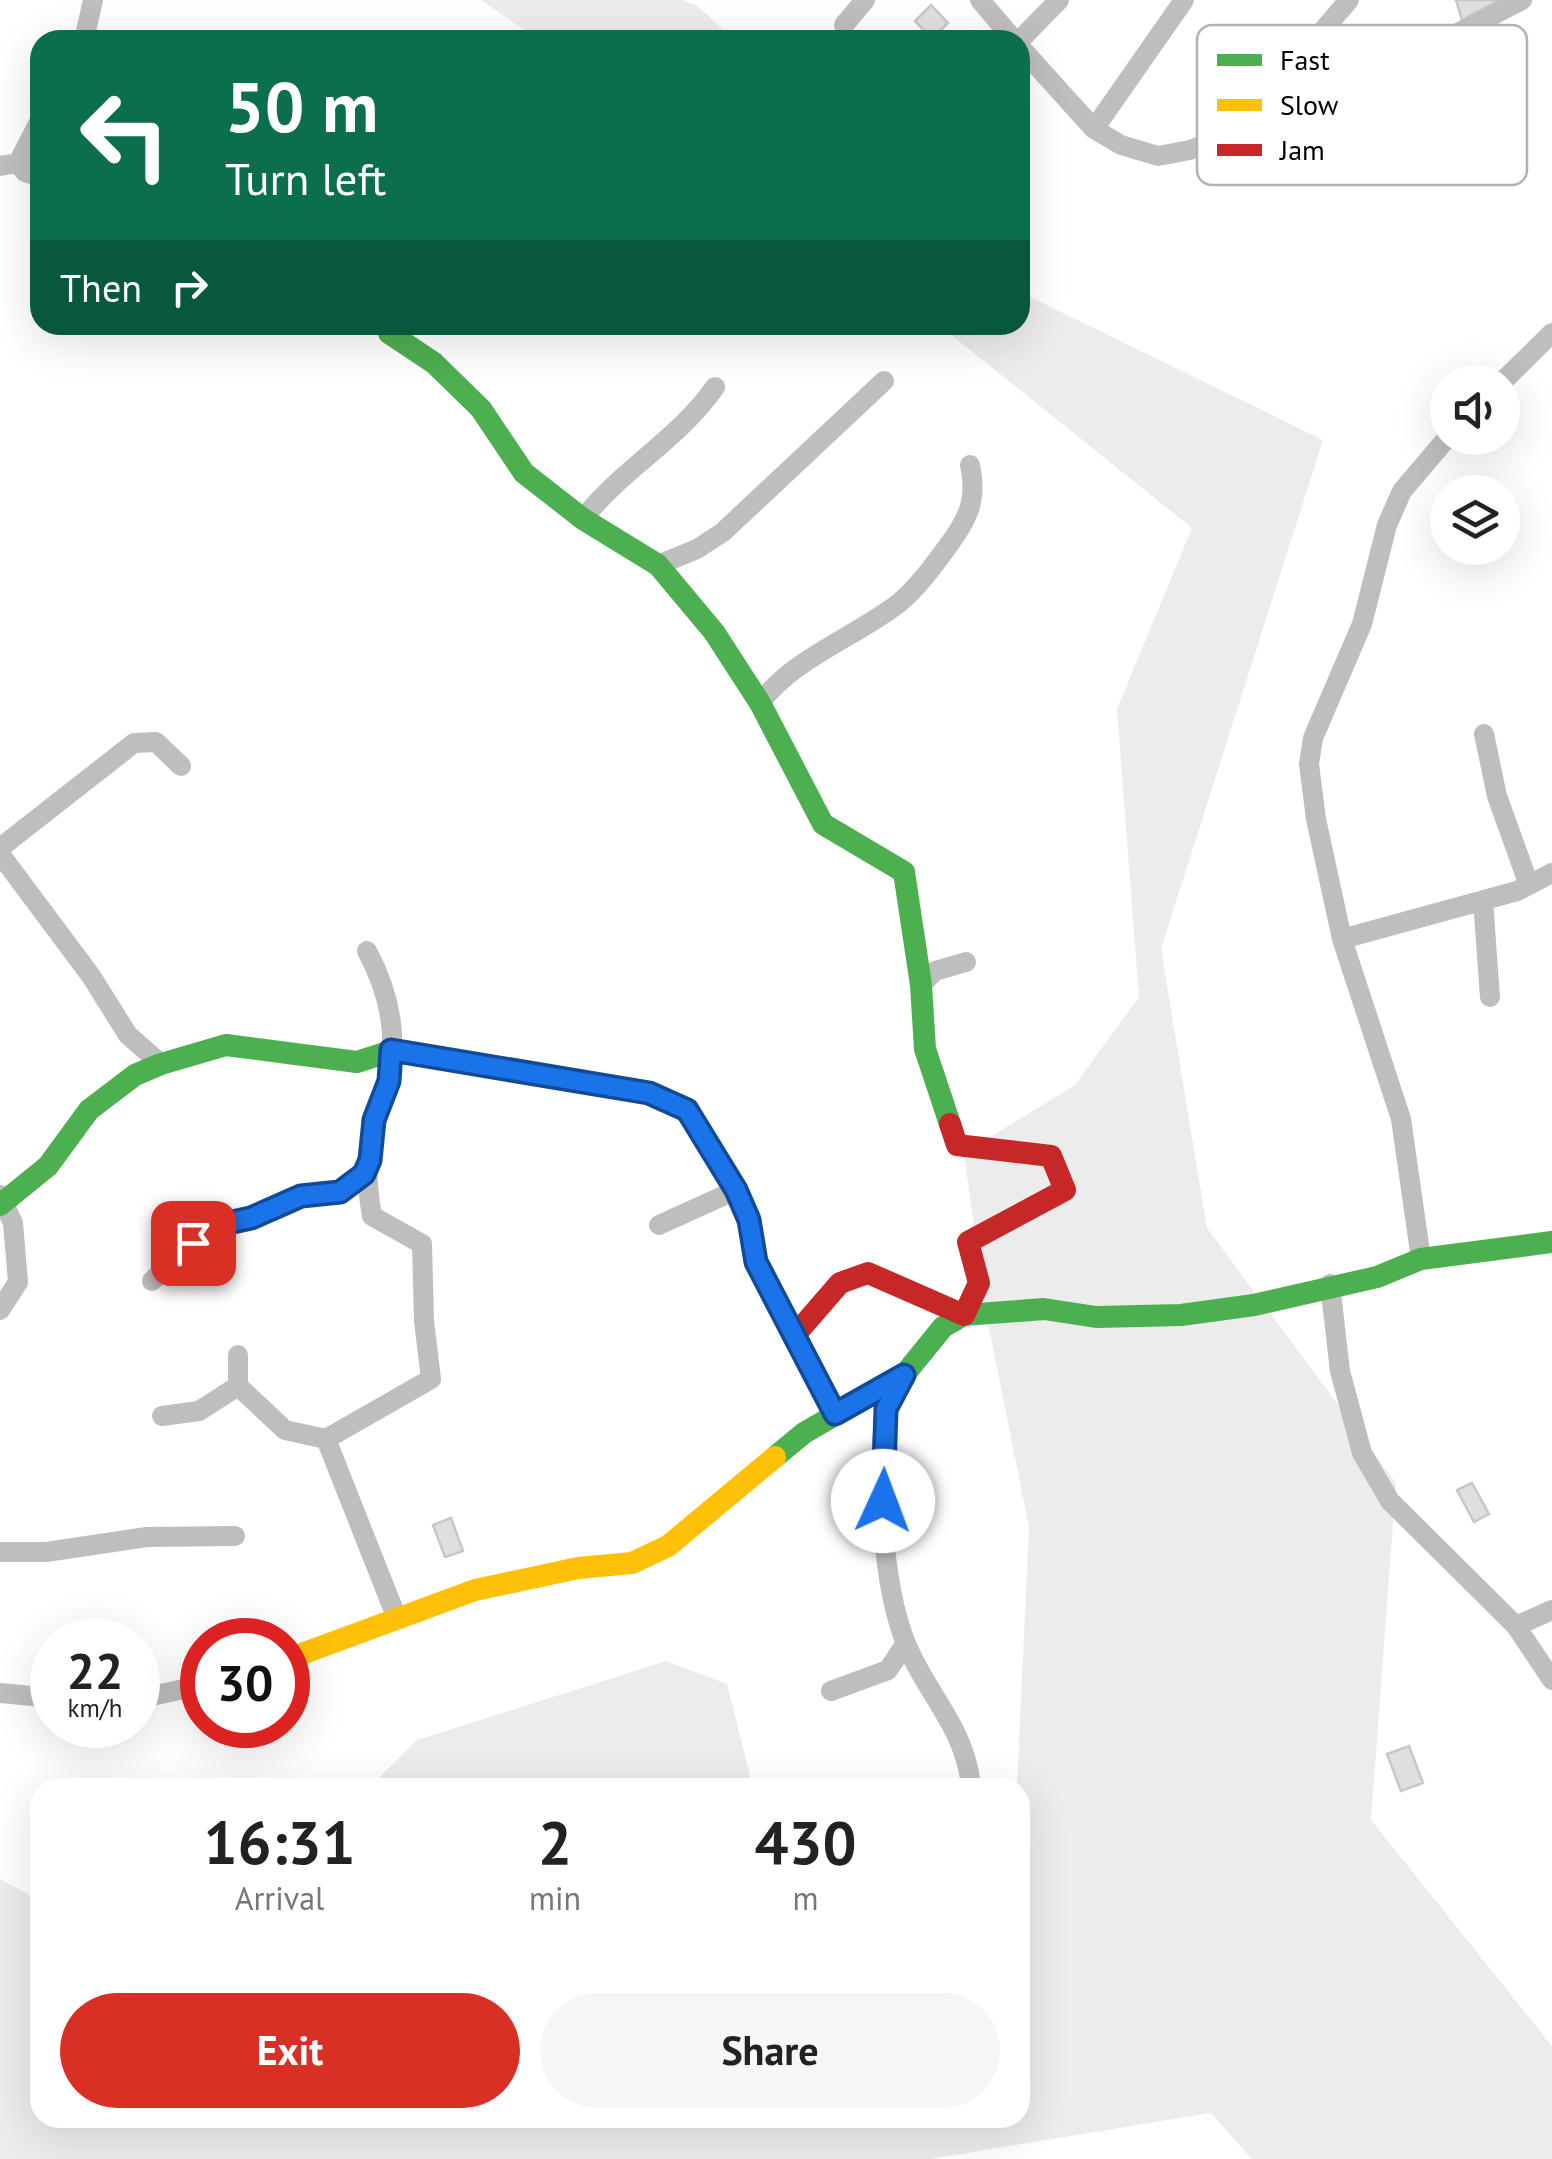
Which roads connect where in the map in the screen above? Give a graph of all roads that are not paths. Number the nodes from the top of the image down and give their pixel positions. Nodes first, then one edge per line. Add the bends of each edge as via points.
1 (93, 0) edge
2 (864, 0) edge
3 (980, 0) edge
4 (1059, 0) edge
5 (1184, 0) edge
6 (1349, 0) edge
7 (1522, 0) edge
8 (844, 25) dead end
9 (1328, 25) edge
10 (1473, 25) edge
11 (86, 30) edge
12 (1007, 30) edge
13 (1030, 30) edge
14 (1030, 56) edge
15 (1094, 129) junction
16 (30, 135) edge
17 (1197, 147) edge
18 (9, 165) edge
19 (1552, 332) edge
20 (394, 335) edge
21 (1519, 365) edge
22 (884, 381) dead end
23 (715, 387) dead end
24 (1433, 455) edge
25 (970, 465) dead end
26 (583, 519) junction
27 (658, 564) junction
28 (760, 703) junction
29 (1484, 734) dead end
30 (181, 766) dead end
31 (0, 851) edge
32 (1552, 873) edge
33 (1529, 885) junction
34 (1483, 900) junction
35 (1342, 938) junction
36 (367, 951) dead end
37 (966, 962) dead end
38 (921, 985) junction
39 (1490, 997) dead end
40 (391, 1050) junction
41 (160, 1064) junction
42 (364, 1174) junction
43 (736, 1190) junction
44 (2, 1202) edge
45 (658, 1226) dead end
46 (1552, 1242) edge
47 (1421, 1259) junction
48 (152, 1281) dead end
49 (1330, 1284) junction
50 (0, 1310) edge
51 (964, 1315) junction
52 (794, 1336) junction
53 (238, 1355) dead end
54 (904, 1375) junction
55 (238, 1386) junction
56 (835, 1414) junction
57 (162, 1416) dead end
58 (326, 1439) junction
59 (235, 1536) dead end
60 (0, 1552) edge
61 (1552, 1610) edge
62 (396, 1616) junction
63 (1516, 1626) junction
64 (906, 1644) junction
65 (310, 1650) edge
66 (1552, 1680) edge
67 (831, 1691) dead end
68 (0, 1693) edge
69 (30, 1696) edge
70 (970, 1778) edge

1 - 11 street
2 - 8 street
3 - 12 street
4 - 13 street
5 - 15 street
6 - 9 street
7 - 10 street
14 - 15 street
15 - 17 street via 1158,156
16 - 18 street
19 - 21 street
20 - 26 street via 480,409 524,473
22 - 27 street via 723,532
23 - 26 street via 691,422 633,467
24 - 35 street via 1394,508 1362,624 1313,738 1316,819
25 - 28 street via 975,488 969,518 924,578 888,610 782,679
26 - 27 street
27 - 28 street
28 - 38 street via 823,824 904,872
29 - 33 street
30 - 31 street via 156,742 134,743
31 - 41 street via 128,1035
32 - 33 street
33 - 34 street
34 - 35 street
34 - 39 street
35 - 47 street via 1401,1119
36 - 40 street via 387,989
37 - 38 street via 935,971
38 - 51 street via 925,1049 956,1144 1051,1156 1064,1190 968,1242 979,1284
40 - 41 street via 358,1062 226,1045
40 - 42 street
40 - 43 street via 649,1093 687,1110
41 - 44 street via 90,1110 48,1166
42 - 48 street via 340,1192 301,1196 209,1227
42 - 58 street via 372,1216 422,1244 431,1379
43 - 45 street
43 - 52 street via 756,1262
44 - 50 street via 13,1223 18,1282
46 - 47 street
47 - 49 street via 1377,1277
49 - 51 street via 1254,1305 1181,1315 1096,1317 1044,1309
49 - 63 street via 1340,1372 1362,1453 1390,1501
51 - 52 street via 868,1273 840,1283
51 - 54 street via 943,1327
52 - 56 street
53 - 55 street
54 - 56 street
54 - 64 street via 886,1409 882,1527
55 - 57 street via 200,1411
55 - 58 street via 285,1430
56 - 62 street via 668,1546 632,1563 475,1590
58 - 62 street
59 - 60 street
61 - 63 street
62 - 65 street
63 - 66 street
64 - 67 street via 888,1670
64 - 70 street via 950,1716
68 - 69 street

